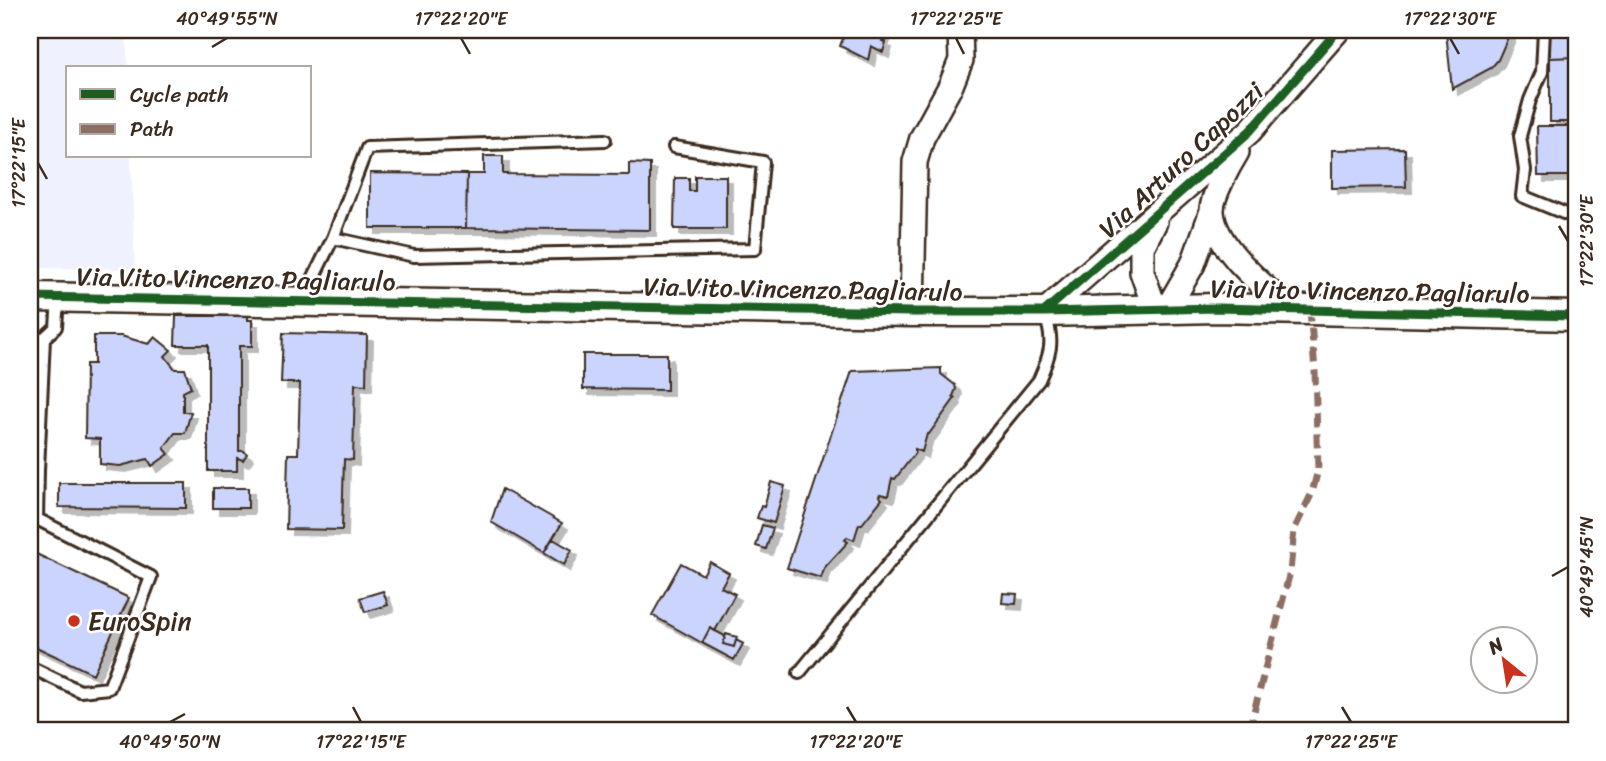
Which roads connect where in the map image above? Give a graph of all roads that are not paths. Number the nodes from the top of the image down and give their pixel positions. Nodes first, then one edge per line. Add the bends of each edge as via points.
1 (960, 30) edge
2 (1338, 30) edge
3 (1544, 30) edge
4 (1250, 131) junction
5 (605, 140) dead end
6 (674, 147) dead end
7 (1161, 210) junction
8 (1212, 211) junction
9 (1576, 218) edge
10 (333, 239) junction
11 (30, 297) edge
12 (58, 297) junction
13 (302, 301) junction
14 (1161, 309) junction
15 (1289, 309) junction
16 (912, 312) junction
17 (1044, 312) junction
18 (1576, 315) edge
19 (30, 338) edge
20 (44, 338) junction
21 (36, 398) edge
22 (34, 469) edge
23 (33, 517) edge
24 (30, 667) edge
25 (799, 673) dead end

1 - 16 street via 961,60 915,162
2 - 4 street, Via Arturo Capozzi
3 - 9 lane via 1542,72 1520,136 1525,170 1522,196
4 - 7 street, Via Arturo Capozzi
4 - 8 street, Via Arturo Capozzi via 1223,175
5 - 10 lane via 367,148
6 - 10 lane via 763,162 755,249 414,256
7 - 14 street, Via Arturo Capozzi via 1142,247 1142,272
7 - 17 street, Via Arturo Capozzi
8 - 14 street, Via Arturo Capozzi via 1193,264
8 - 15 street via 1218,231 1240,264
10 - 13 lane
11 - 12 street, Via Vito Vincenzo Pagliarulo
12 - 13 street, Via Vito Vincenzo Pagliarulo
12 - 20 lane via 56,327
13 - 16 street, Via Vito Vincenzo Pagliarulo
14 - 15 street, Via Vito Vincenzo Pagliarulo
14 - 17 street, Via Vito Vincenzo Pagliarulo
15 - 18 street, Via Vito Vincenzo Pagliarulo
16 - 17 street, Via Vito Vincenzo Pagliarulo
17 - 25 lane via 1051,355 1039,380
19 - 20 lane
20 - 21 lane
21 - 22 lane
22 - 23 lane
23 - 24 lane via 151,577 109,688 80,691

